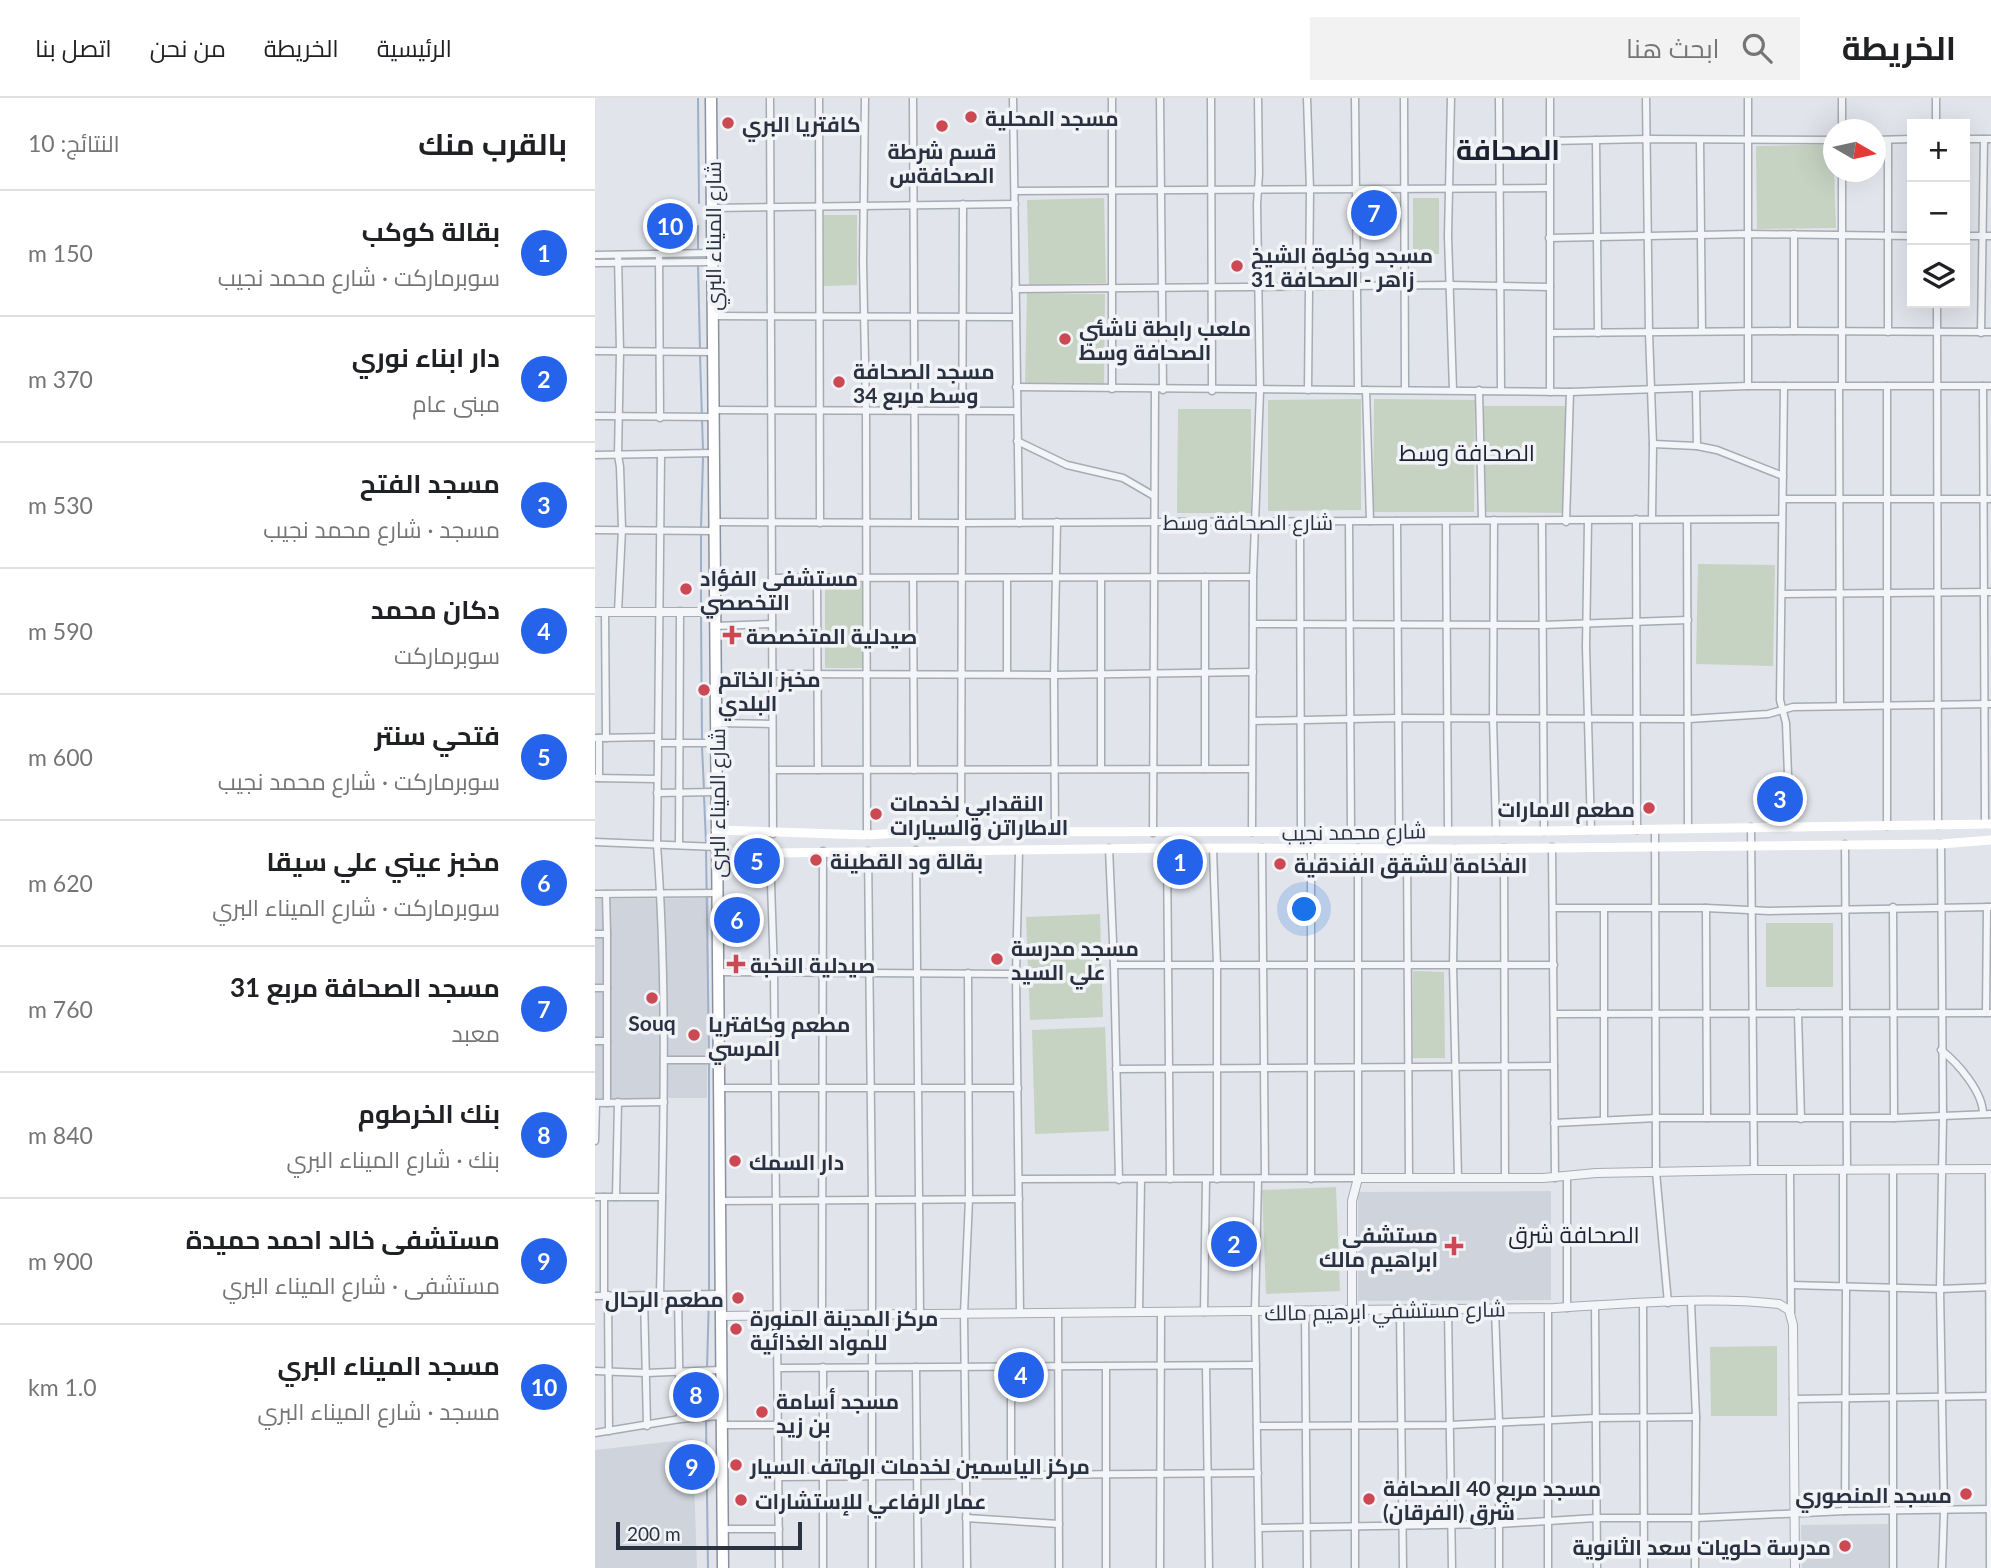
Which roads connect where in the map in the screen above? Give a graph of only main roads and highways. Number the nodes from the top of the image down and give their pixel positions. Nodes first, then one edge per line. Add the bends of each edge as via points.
1 (711, 98) edge
2 (1988, 824) edge
3 (716, 830) junction
4 (750, 833) junction
5 (1991, 841) edge
6 (717, 850) junction
7 (750, 853) junction
8 (721, 1568) edge

1 - 3 highway, شارع الميناء البري
2 - 4 main road, شارع محمد نجيب via 1544,831
3 - 4 main road, شارع محمد نجيب
3 - 6 highway, شارع الميناء البري
4 - 7 main road
5 - 7 main road, شارع محمد نجيب
6 - 7 main road, شارع محمد نجيب
6 - 8 highway, شارع الميناء البري

